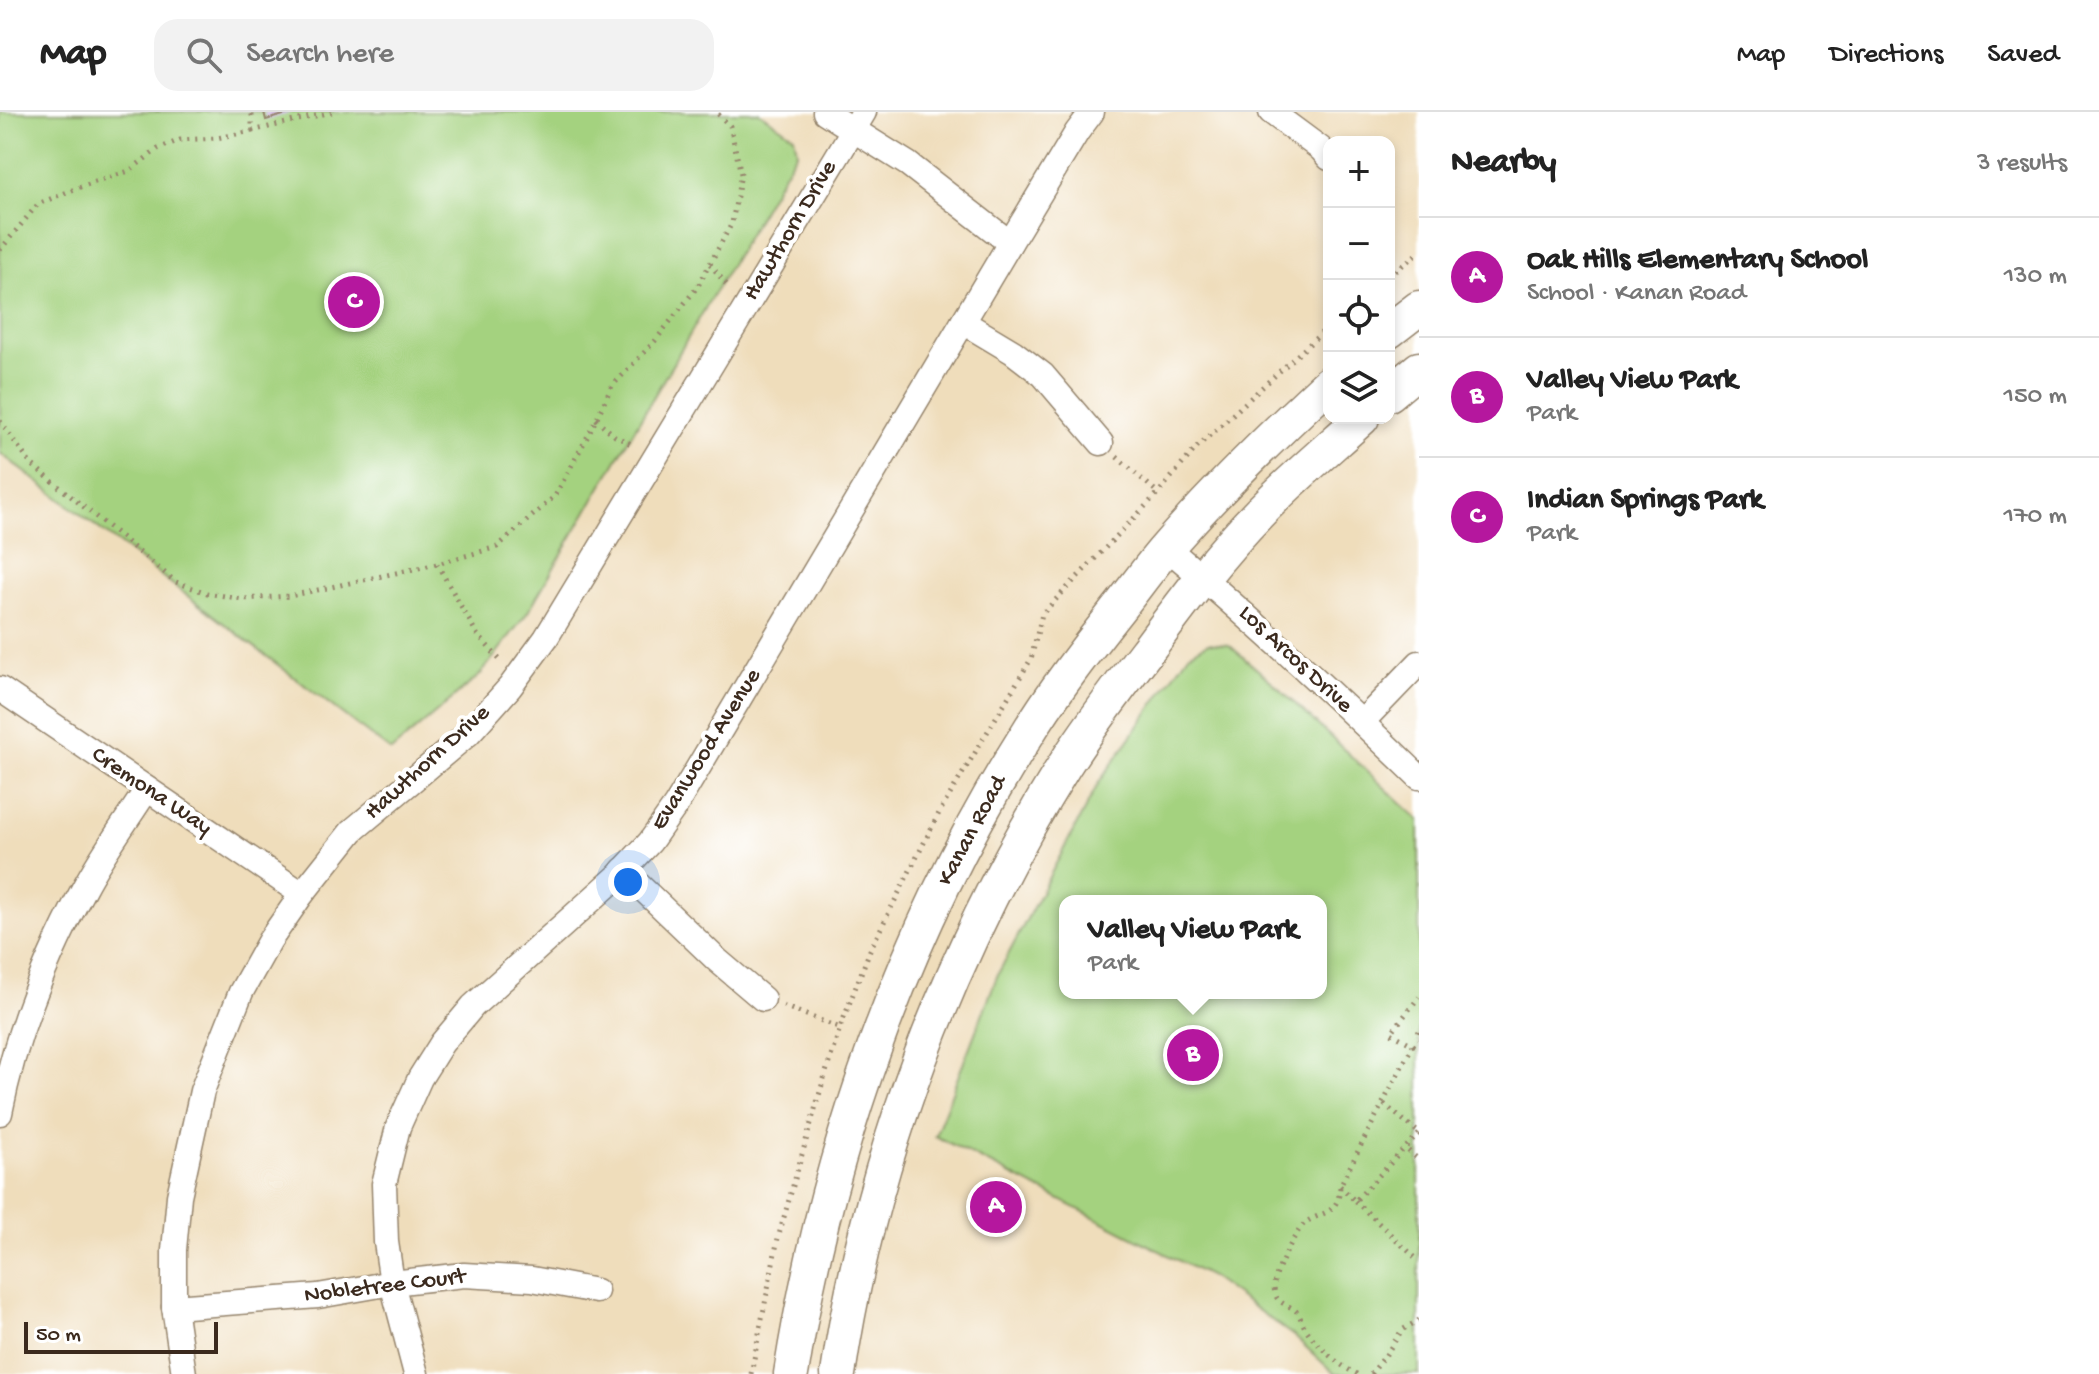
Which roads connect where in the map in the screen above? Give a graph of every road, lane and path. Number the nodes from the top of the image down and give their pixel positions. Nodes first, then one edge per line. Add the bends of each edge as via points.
1 (252, 112) edge
2 (332, 112) edge
3 (716, 112) edge
4 (825, 112) edge
5 (1092, 112) edge
6 (1271, 112) edge
7 (322, 113) edge
8 (858, 121) edge
9 (252, 131) junction
10 (1323, 151) edge
11 (1010, 243) junction
12 (0, 250) edge
13 (1419, 252) edge
14 (1395, 271) edge
15 (1419, 308) edge
16 (963, 322) junction
17 (1395, 326) edge
18 (1419, 369) edge
19 (1323, 389) edge
20 (1395, 389) edge
21 (596, 419) junction
22 (0, 421) edge
23 (1356, 424) edge
24 (1101, 443) joint
25 (656, 456) junction
26 (1158, 493) dead end
27 (1166, 547) junction
28 (437, 564) junction
29 (1202, 577) junction
30 (1419, 663) edge
31 (518, 675) junction
32 (0, 689) edge
33 (1362, 722) junction
34 (1419, 777) edge
35 (147, 789) junction
36 (623, 870) junction
37 (302, 894) junction
38 (1419, 997) edge
39 (763, 999) joint
40 (840, 1028) dead end
41 (1419, 1031) edge
42 (1419, 1038) edge
43 (1413, 1045) junction
44 (1419, 1050) edge
45 (1384, 1104) junction
46 (0, 1113) edge
47 (1419, 1134) edge
48 (1419, 1146) edge
49 (1405, 1148) junction
50 (1412, 1153) junction
51 (1419, 1160) edge
52 (1340, 1186) junction
53 (1355, 1201) junction
54 (1419, 1261) edge
55 (392, 1283) junction
56 (596, 1291) dead end
57 (174, 1307) junction
58 (1419, 1320) edge
59 (184, 1374) edge
60 (416, 1374) edge
61 (791, 1374) edge
62 (838, 1374) edge
63 (1357, 1374) edge
64 (1371, 1374) edge

1 - 9 path
2 - 7 path
3 - 21 path via 730,126 741,174 732,223 698,286 612,386
4 - 8 street
5 - 11 street, Evanwood Avenue
6 - 10 street
7 - 9 path
8 - 11 street
8 - 25 street, Hawthorn Drive
9 - 12 path via 180,140 129,171 38,204
11 - 16 street, Evanwood Avenue
13 - 14 path
15 - 17 main road
16 - 24 street via 1043,375
16 - 36 street, Evanwood Avenue via 676,805
18 - 20 main road
19 - 27 main road, Kanan Road
21 - 25 path via 615,436
21 - 28 path via 555,496 497,547
22 - 28 path via 30,463 176,582 207,593 242,599 290,596
23 - 29 main road, Kanan Road via 1258,514
24 - 26 path
25 - 31 street, Hawthorn Drive
27 - 29 street, Los Arcos Drive
27 - 61 main road, Kanan Road via 1023,740 927,919 886,1016 824,1206
28 - 31 path via 477,634
29 - 33 street, Los Arcos Drive
29 - 62 main road, Kanan Road via 1065,764 970,938 894,1132 868,1223
30 - 33 street
31 - 37 street, Hawthorn Drive via 468,734 352,831
32 - 35 street, Cremona Way
33 - 34 street, Los Arcos Drive
35 - 37 street, Cremona Way
35 - 46 street via 85,887 39,982
36 - 39 street
36 - 55 street, Evanwood Avenue via 473,1006 420,1078 398,1127 384,1184
37 - 57 street, Hawthorn Drive via 241,992 202,1091 179,1196
38 - 43 path via 1391,1033
39 - 40 path
41 - 42 path
43 - 44 path
43 - 45 path
45 - 47 path
45 - 52 path
47 - 49 path
48 - 50 path
49 - 50 path
49 - 53 path
50 - 51 path
52 - 53 path
52 - 63 path via 1333,1207 1301,1227 1274,1289 1278,1300 1294,1309 1306,1330 1342,1367
53 - 54 path
55 - 56 street, Nobletree Court via 464,1275 532,1279
55 - 57 street, Nobletree Court via 318,1296
55 - 60 street, Evanwood Avenue
57 - 59 street, Hawthorn Drive
58 - 64 path via 1402,1330

